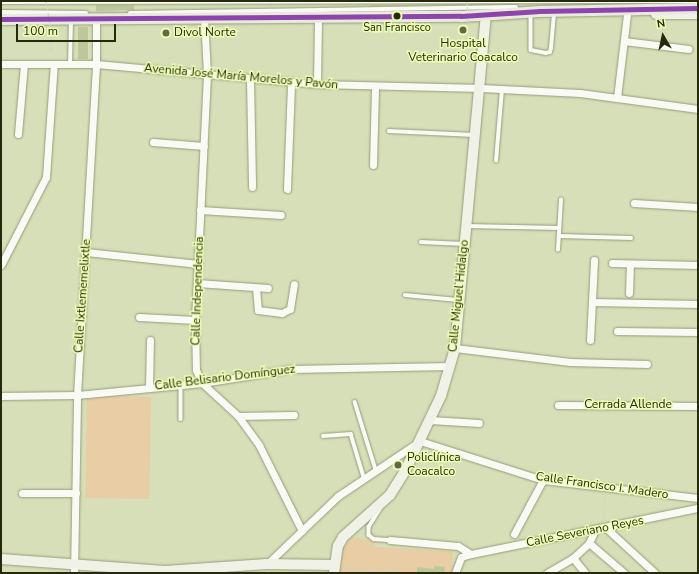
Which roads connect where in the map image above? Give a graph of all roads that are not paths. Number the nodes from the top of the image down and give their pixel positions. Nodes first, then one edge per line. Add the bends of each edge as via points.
1 (698, 1) edge
2 (1, 2) edge
3 (698, 4) edge
4 (698, 8) edge
5 (538, 9) edge
6 (1, 12) edge
7 (627, 14) junction
8 (698, 14) edge
9 (486, 15) junction
10 (554, 15) junction
11 (204, 17) junction
12 (72, 18) junction
13 (96, 18) junction
14 (318, 18) junction
15 (1, 19) edge
16 (624, 41) junction
17 (689, 48) dead end
18 (1, 64) edge
19 (24, 64) junction
20 (54, 64) junction
21 (70, 64) junction
22 (96, 64) junction
23 (207, 75) junction
24 (250, 79) junction
25 (291, 83) junction
26 (317, 84) junction
27 (375, 86) junction
28 (481, 88) junction
29 (502, 89) junction
30 (617, 98) junction
31 (698, 109) edge
32 (389, 131) dead end
33 (18, 134) dead end
34 (476, 135) junction
35 (153, 142) dead end
36 (204, 146) junction
37 (496, 161) dead end
38 (373, 165) dead end
39 (252, 187) dead end
40 (287, 189) dead end
41 (561, 200) dead end
42 (634, 203) dead end
43 (698, 207) edge
44 (200, 210) junction
45 (281, 215) dead end
46 (466, 226) junction
47 (559, 228) junction
48 (559, 236) junction
49 (631, 238) dead end
50 (421, 242) dead end
51 (464, 244) junction
52 (558, 250) dead end
53 (86, 252) junction
54 (594, 260) dead end
55 (612, 263) dead end
56 (198, 264) junction
57 (630, 264) junction
58 (1, 265) edge
59 (698, 265) edge
60 (197, 283) junction
61 (294, 284) dead end
62 (256, 288) junction
63 (268, 288) dead end
64 (629, 293) dead end
65 (405, 295) dead end
66 (459, 300) junction
67 (592, 302) junction
68 (698, 304) edge
69 (139, 317) dead end
70 (195, 320) junction
71 (617, 331) dead end
72 (698, 332) edge
73 (150, 340) dead end
74 (590, 340) dead end
75 (455, 348) junction
76 (646, 364) dead end
77 (450, 366) junction
78 (202, 383) junction
79 (181, 385) junction
80 (149, 387) junction
81 (77, 395) junction
82 (1, 396) edge
83 (355, 402) dead end
84 (558, 405) dead end
85 (698, 406) edge
86 (294, 415) dead end
87 (238, 416) junction
88 (181, 419) dead end
89 (430, 420) junction
90 (480, 423) dead end
91 (323, 436) dead end
92 (420, 441) junction
93 (376, 470) junction
94 (364, 477) junction
95 (543, 480) junction
96 (22, 493) dead end
97 (76, 493) junction
98 (389, 495) junction
99 (698, 498) edge
100 (698, 508) edge
101 (604, 528) junction
102 (595, 530) junction
103 (302, 531) junction
104 (514, 534) dead end
105 (391, 540) joint
106 (589, 543) junction
107 (471, 554) junction
108 (573, 558) junction
109 (1, 559) edge
110 (334, 568) edge
111 (74, 569) edge
112 (264, 569) edge
113 (454, 573) edge
114 (547, 573) edge
115 (585, 573) edge
116 (624, 573) edge
117 (655, 573) edge

1 - 5 lane
2 - 5 lane
3 - 5 lane
4 - 5 main road
5 - 6 lane
5 - 9 main road
5 - 10 street
5 - 10 lane via 531,50 550,52
7 - 8 street
7 - 10 street
7 - 16 street
9 - 14 main road
9 - 28 street, Calle Miguel Hidalgo
11 - 13 main road
11 - 14 main road
11 - 23 street, Calle Independencia
12 - 13 main road
12 - 15 main road
12 - 21 lane
13 - 22 street, Calle Ixtlememelixtle
14 - 26 street
16 - 17 street
16 - 30 street
18 - 19 street, Avenida José María Morelos y Pavón
19 - 20 street, Avenida José María Morelos y Pavón
19 - 33 street
20 - 21 street, Avenida José María Morelos y Pavón
20 - 58 street via 46,177
21 - 22 street, Avenida José María Morelos y Pavón
22 - 23 street, Avenida José María Morelos y Pavón
22 - 53 street, Calle Ixtlememelixtle
23 - 24 street, Avenida José María Morelos y Pavón
23 - 36 street, Calle Independencia
24 - 25 street, Avenida José María Morelos y Pavón
24 - 39 street
25 - 26 street, Avenida José María Morelos y Pavón
25 - 40 street
26 - 27 street, Avenida José María Morelos y Pavón
27 - 28 street, Avenida José María Morelos y Pavón
27 - 38 street
28 - 29 street
28 - 34 street, Calle Miguel Hidalgo
29 - 30 street
29 - 37 lane
30 - 31 street
32 - 34 lane
34 - 46 street, Calle Miguel Hidalgo
35 - 36 street
36 - 44 street, Calle Independencia
41 - 47 lane
42 - 43 street
44 - 45 street
44 - 56 street, Calle Independencia
46 - 47 lane
46 - 51 street, Calle Miguel Hidalgo
47 - 48 lane
48 - 49 lane
48 - 52 lane
50 - 51 lane
51 - 66 street, Calle Miguel Hidalgo
53 - 56 street
53 - 81 street, Calle Ixtlememelixtle
54 - 67 street
55 - 57 street
56 - 60 street, Calle Independencia
57 - 59 street
57 - 64 street
60 - 62 street
60 - 70 street, Calle Independencia
61 - 62 street via 290,309 282,313 258,310
62 - 63 street
65 - 66 lane
66 - 75 street, Calle Miguel Hidalgo
67 - 68 street
67 - 74 street
69 - 70 street
70 - 78 street, Calle Independencia via 196,370
71 - 72 street
73 - 80 street
75 - 76 street via 570,362
75 - 77 street, Calle Miguel Hidalgo
77 - 78 street, Calle Belisario Domínguez via 291,369
77 - 89 street, Calle Miguel Hidalgo
78 - 79 street, Calle Belisario Domínguez
78 - 87 street, Calle Independencia
79 - 80 street, Calle Belisario Domínguez
79 - 88 lane
80 - 81 street, Calle Belisario Domínguez
81 - 82 street, Calle Belisario Domínguez
81 - 97 street, Calle Ixtlememelixtle
83 - 93 lane
84 - 85 street, Cerrada Allende
86 - 87 street
87 - 103 street, Calle Independencia via 259,445
89 - 90 street
89 - 92 street, Calle Miguel Hidalgo
91 - 94 lane via 351,434
92 - 93 street
92 - 95 street, Calle Francisco I. Madero
92 - 98 street, Calle Miguel Hidalgo
93 - 94 street
94 - 103 street via 338,496
95 - 99 street, Calle Francisco I. Madero
95 - 104 street
96 - 97 street
97 - 111 street, Calle Ixtlememelixtle
98 - 105 lane via 369,530 374,539
98 - 110 street, Calle Miguel Hidalgo via 343,537 338,546
100 - 101 street, Calle Severiano Reyes
101 - 102 street, Calle Severiano Reyes
101 - 117 street
102 - 106 street
102 - 107 street, Calle Severiano Reyes
103 - 112 street
105 - 107 street via 458,546
106 - 108 street
106 - 116 street
107 - 113 street, Calle Severiano Reyes via 461,557
108 - 114 street
108 - 115 street
109 - 111 street
110 - 112 street
111 - 112 street

